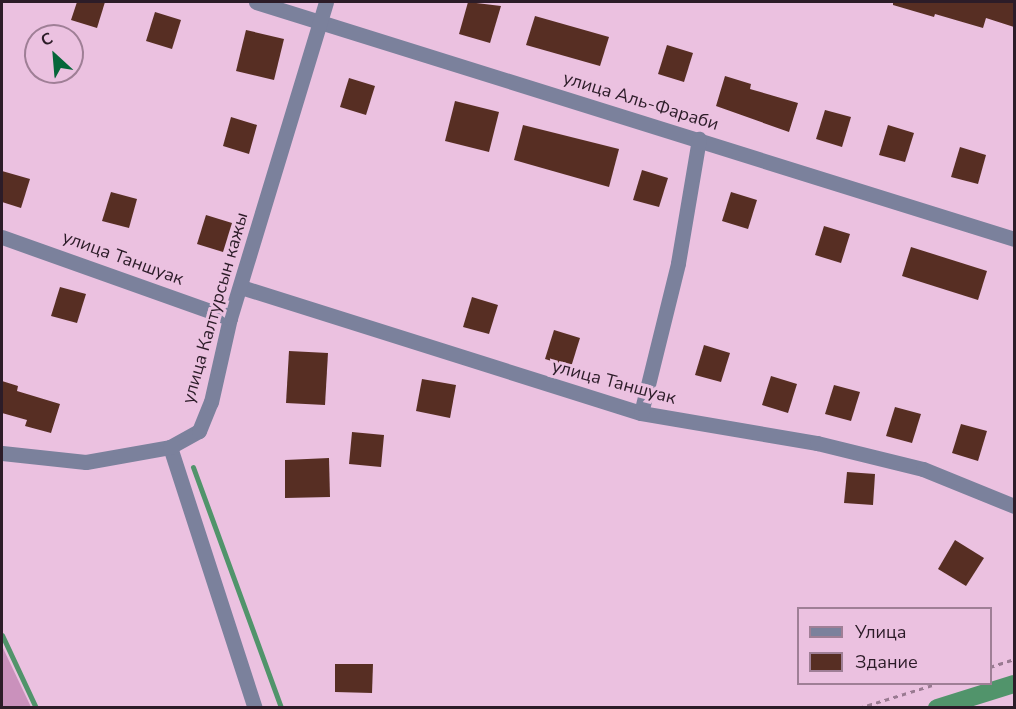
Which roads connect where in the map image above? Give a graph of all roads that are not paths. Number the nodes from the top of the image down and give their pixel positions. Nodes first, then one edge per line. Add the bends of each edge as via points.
1 (256, 2) edge
2 (326, 2) edge
3 (320, 22) junction
4 (699, 139) junction
5 (2, 237) edge
6 (1014, 239) edge
7 (241, 287) junction
8 (230, 318) junction
9 (641, 413) junction
10 (170, 447) junction
11 (2, 453) edge
12 (1014, 506) edge
13 (255, 708) edge

1 - 3 street, улица Аль-Фараби
2 - 3 street, улица Калтурсын кажы
3 - 4 street, улица Аль-Фараби
3 - 7 street, улица Калтурсын кажы
4 - 6 street, улица Аль-Фараби
4 - 9 street via 678,263
5 - 8 street, улица Таншуак
7 - 8 street, улица Калтурсын кажы
7 - 9 street, улица Таншуак
8 - 10 street, улица Калтурсын кажы via 211,402 199,430
9 - 12 street, улица Таншуак via 816,443 913,467
10 - 11 street, улица Калтурсын кажы via 86,462
10 - 13 street

